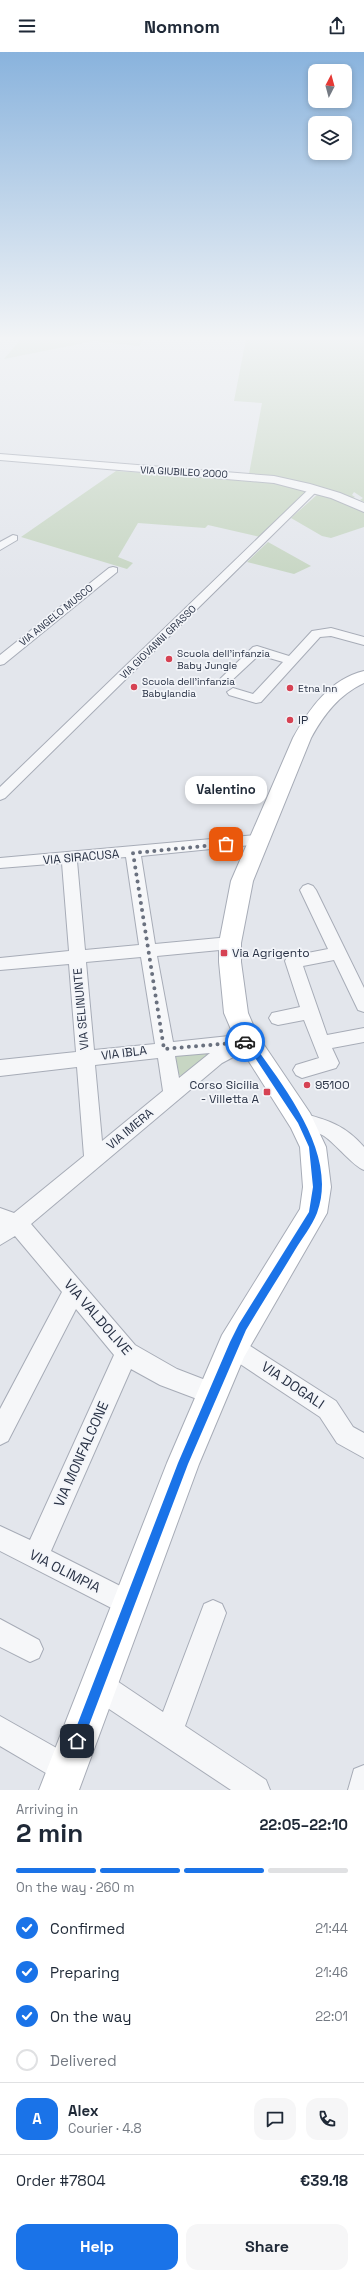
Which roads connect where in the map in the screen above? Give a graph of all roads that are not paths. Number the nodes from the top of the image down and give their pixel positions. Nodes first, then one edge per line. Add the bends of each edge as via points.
1 (2, 459) edge
2 (314, 489) junction
3 (364, 508) edge
4 (13, 538) dead end
5 (0, 547) edge
6 (113, 570) dead end
7 (364, 641) edge
8 (290, 660) junction
9 (0, 661) edge
10 (364, 676) edge
11 (225, 680) dead end
12 (233, 692) dead end
13 (0, 795) edge
14 (257, 840) junction
15 (133, 853) junction
16 (69, 858) junction
17 (0, 864) edge
18 (308, 890) dead end
19 (230, 943) junction
20 (148, 950) junction
21 (338, 952) junction
22 (77, 957) junction
23 (0, 964) edge
24 (364, 1005) edge
25 (310, 1012) junction
26 (278, 1018) dead end
27 (364, 1035) edge
28 (248, 1041) junction
29 (321, 1043) junction
30 (164, 1049) junction
31 (85, 1058) junction
32 (0, 1068) edge
33 (302, 1070) dead end
34 (173, 1094) junction
35 (301, 1121) junction
36 (94, 1160) junction
37 (364, 1161) edge
38 (6, 1225) edge
39 (74, 1290) junction
40 (233, 1346) junction
41 (127, 1353) junction
42 (213, 1394) junction
43 (0, 1433) edge
44 (364, 1446) edge
45 (0, 1538) edge
46 (36, 1556) junction
47 (129, 1604) junction
48 (213, 1613) dead end
49 (0, 1632) edge
50 (30, 1649) dead end
51 (98, 1686) junction
52 (0, 1730) edge
53 (169, 1732) junction
54 (63, 1779) edge
55 (364, 1779) edge
56 (256, 1790) edge
57 (362, 1790) edge

1 - 2 street, VIA GIUBILEO 2000 via 237,475
2 - 3 street, VIA GIUBILEO 2000 via 334,494
2 - 13 street, VIA GIOVANNI GRASSO
4 - 5 street
6 - 9 street, VIA ANGELO MUSCO
7 - 8 street via 332,632 320,632
8 - 11 street via 257,650
8 - 12 street via 256,699
10 - 14 main road via 339,690 312,717
14 - 15 street, VIA SIRACUSA
14 - 19 main road via 242,881
15 - 16 street, VIA SIRACUSA
15 - 20 street
16 - 17 street, VIA SIRACUSA
16 - 22 street, VIA SELINUNTE
18 - 21 street
19 - 20 street
19 - 28 main road via 236,1013
20 - 22 street
20 - 30 street
21 - 24 street
21 - 25 street via 293,961
22 - 23 street
22 - 31 street, VIA SELINUNTE
25 - 26 street
25 - 29 street
27 - 29 street
28 - 30 street, VIA IBLA
28 - 34 street, VIA IMERA via 216,1058
28 - 35 main road
29 - 33 street via 330,1063
30 - 31 street, VIA IBLA
30 - 34 street
31 - 32 street, VIA IBLA
31 - 36 street, VIA SELINUNTE
34 - 36 street, VIA IMERA
35 - 37 street via 328,1128 353,1148
35 - 40 main road via 313,1147 317,1169 313,1213
36 - 38 street, VIA IMERA
38 - 39 street, VIA VALDOLIVE
39 - 41 street, VIA VALDOLIVE
39 - 43 street
40 - 42 main road
40 - 44 street, VIA DOGALI via 328,1409 345,1434
41 - 42 street, VIA VALDOLIVE via 144,1366
41 - 46 street, VIA MONFALCONE
42 - 47 main road via 183,1463
45 - 46 street, VIA OLIMPIA
46 - 47 street, VIA OLIMPIA
47 - 51 main road
48 - 53 street
49 - 50 street
51 - 53 street
51 - 54 main road
52 - 54 street
53 - 56 street
55 - 57 street

